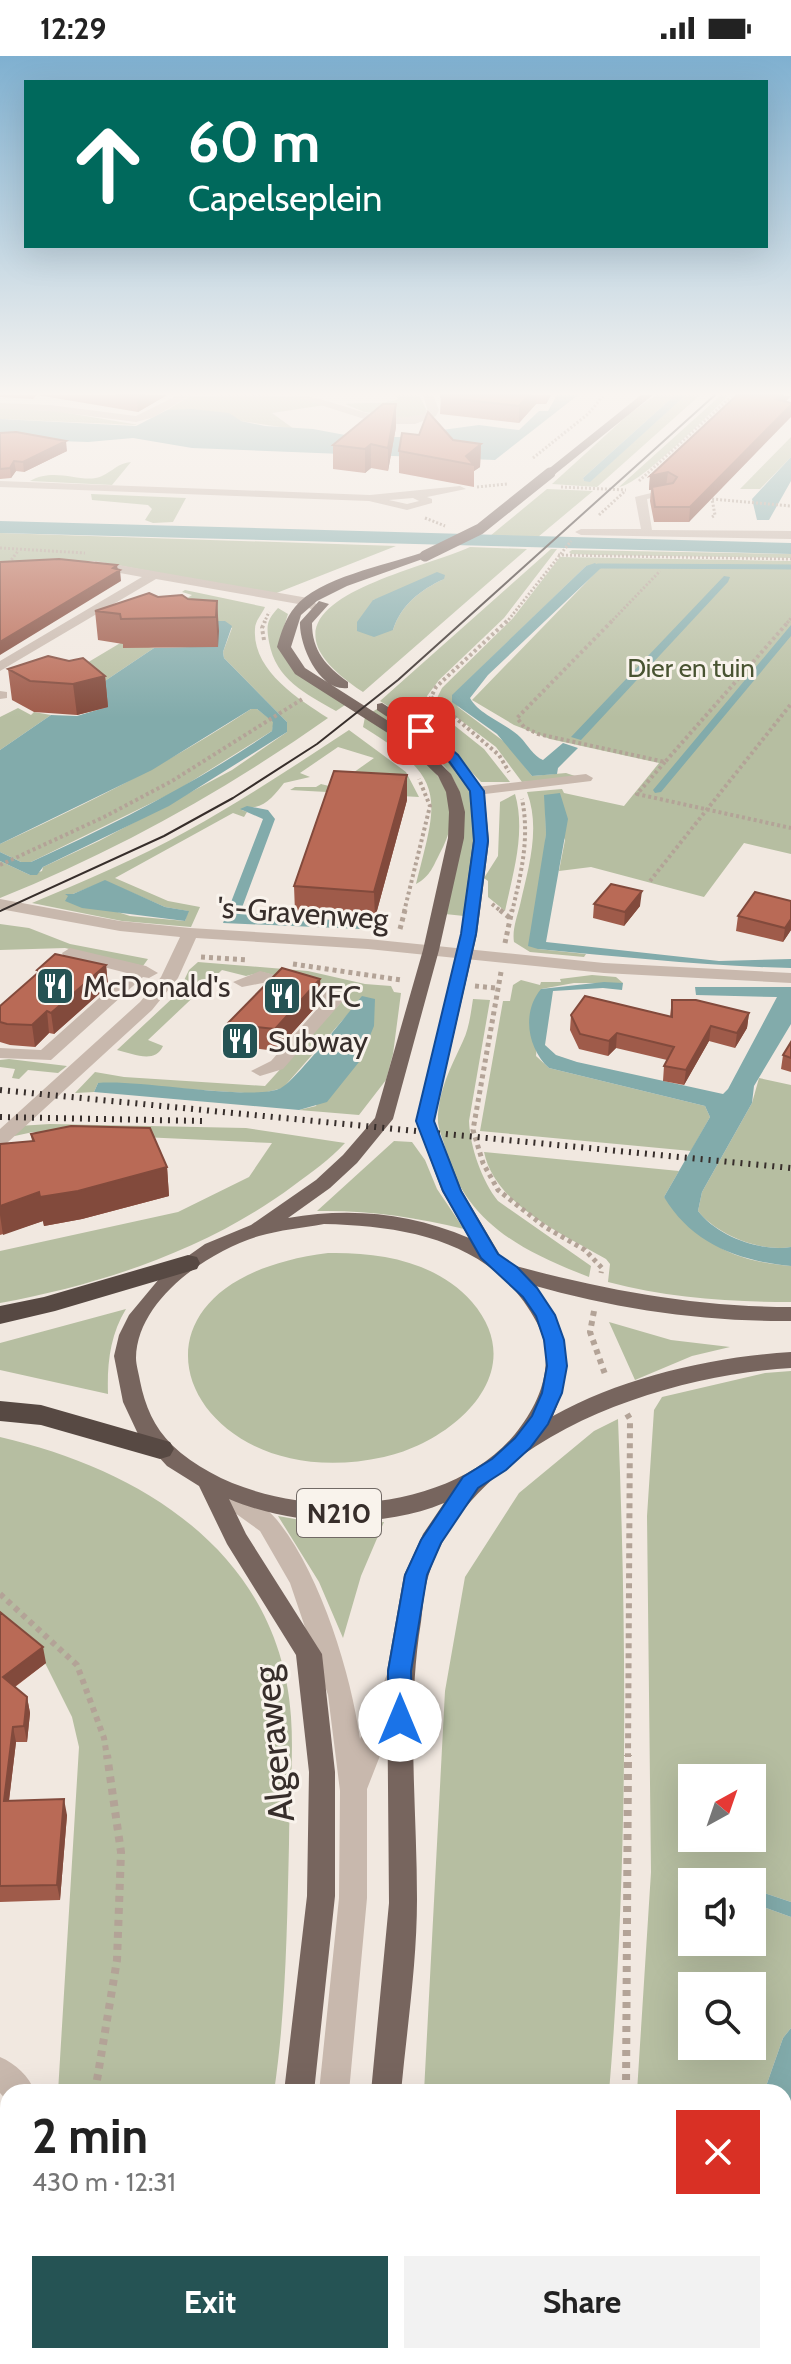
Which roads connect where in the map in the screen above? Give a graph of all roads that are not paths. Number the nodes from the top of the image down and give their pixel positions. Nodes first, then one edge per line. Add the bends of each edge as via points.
1 (513, 503) edge
2 (642, 503) edge
3 (710, 519) road end
4 (779, 519) dead end
5 (581, 532) road end
6 (647, 533) junction
7 (713, 534) junction
8 (788, 535) edge
9 (84, 563) edge
10 (154, 575) junction
11 (308, 606) junction
12 (72, 624) junction
13 (94, 629) edge
14 (0, 667) edge
15 (586, 778) dead end
16 (477, 791) junction
17 (0, 904) edge
18 (0, 916) edge
19 (186, 938) junction
20 (70, 953) dead end
21 (429, 956) junction
22 (464, 958) junction
23 (140, 970) junction
24 (169, 978) junction
25 (791, 978) edge
26 (242, 982) dead end
27 (0, 1053) edge
28 (260, 1071) dead end
29 (0, 1138) edge
30 (252, 1231) junction
31 (491, 1258) junction
32 (188, 1263) junction
33 (510, 1272) junction
34 (791, 1314) edge
35 (0, 1315) edge
36 (791, 1360) edge
37 (0, 1411) edge
38 (523, 1443) junction
39 (160, 1449) junction
40 (208, 1481) junction
41 (470, 1483) junction
42 (400, 1671) junction
43 (354, 1791) junction
44 (300, 2084) edge
45 (335, 2084) edge
46 (387, 2084) edge

1 - 11 main road, bridge via 480,529
2 - 6 street
3 - 7 street
4 - 8 street
5 - 6 street
6 - 7 street
7 - 8 street
9 - 10 street
10 - 11 street
10 - 12 street
11 - 16 main road via 306,647 319,666 434,741 454,758
11 - 21 main road via 291,622 284,647 300,671 410,741 444,774 453,792 456,838
12 - 13 street
12 - 14 street
15 - 16 street
16 - 22 main road via 481,841
17 - 19 street, 's-Gravenweg
18 - 19 street, 's-Gravenweg via 103,935
19 - 21 street, 's-Gravenweg
19 - 24 street
20 - 23 street
21 - 22 street, 's-Gravenweg
21 - 30 main road via 384,1119 323,1184
22 - 25 street, 's-Gravenweg
22 - 31 main road via 425,1121 452,1191
23 - 24 street
23 - 27 street via 45,1056
24 - 29 street via 146,1006
26 - 28 street via 270,977 337,997 277,1065
30 - 31 main road, N210 via 324,1218 382,1220 438,1232
30 - 32 main road, N210
31 - 33 main road, N210
32 - 35 highway, N210
32 - 39 main road, N210 via 154,1294 125,1356 135,1411
33 - 34 main road via 678,1311
33 - 38 main road, N210 via 545,1315 557,1366 541,1418
36 - 38 main road via 700,1374 618,1397
37 - 39 highway, N210 via 41,1415
38 - 41 main road, N210
39 - 40 main road, N210
40 - 41 main road, N210 via 278,1508 328,1513 379,1511
40 - 43 street, Algeraweg / N210 via 268,1525 302,1582 341,1695
40 - 44 main road, Algeraweg via 236,1538 309,1654 322,1772 321,1896
41 - 42 main road, Algeraweg / N210 via 416,1575
42 - 43 street, Algeraweg / N210
42 - 46 main road, Algeraweg / N210 via 403,1903
43 - 45 street, Algeraweg / N210 via 353,1898

